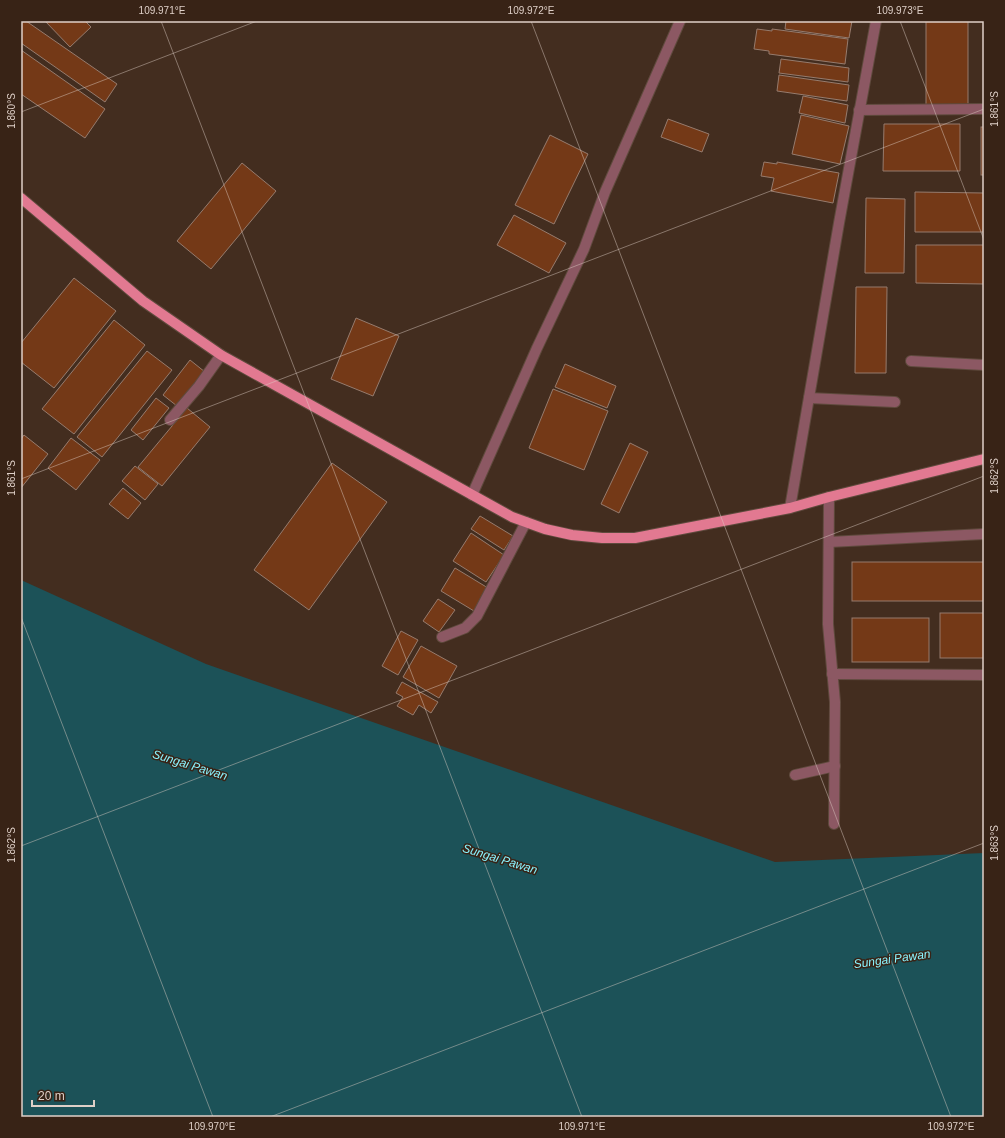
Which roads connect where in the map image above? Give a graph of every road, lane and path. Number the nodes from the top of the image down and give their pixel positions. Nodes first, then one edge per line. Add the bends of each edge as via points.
1 (680, 21) edge
2 (876, 21) edge
3 (984, 109) edge
4 (859, 110) junction
5 (21, 198) edge
6 (221, 356) junction
7 (910, 361) dead end
8 (984, 365) edge
9 (809, 398) junction
10 (896, 402) dead end
11 (170, 420) dead end
12 (984, 459) edge
13 (472, 495) junction
14 (829, 497) junction
15 (790, 508) junction
16 (526, 522) junction
17 (984, 534) edge
18 (829, 542) junction
19 (442, 637) dead end
20 (832, 674) junction
21 (984, 675) edge
22 (835, 766) junction
23 (795, 775) dead end
24 (834, 824) dead end

1 - 13 street via 605,192 584,249
2 - 4 street
3 - 4 street
4 - 9 street
5 - 6 main road via 142,301
6 - 11 street
6 - 13 main road
7 - 8 street
9 - 10 street
9 - 15 street
12 - 14 main road
13 - 16 main road
14 - 15 main road
14 - 18 street
15 - 16 main road via 635,538 572,535
16 - 19 street via 476,616 466,628
17 - 18 street
18 - 20 street via 828,624
20 - 21 street
20 - 22 street via 835,702
22 - 23 street
22 - 24 street

